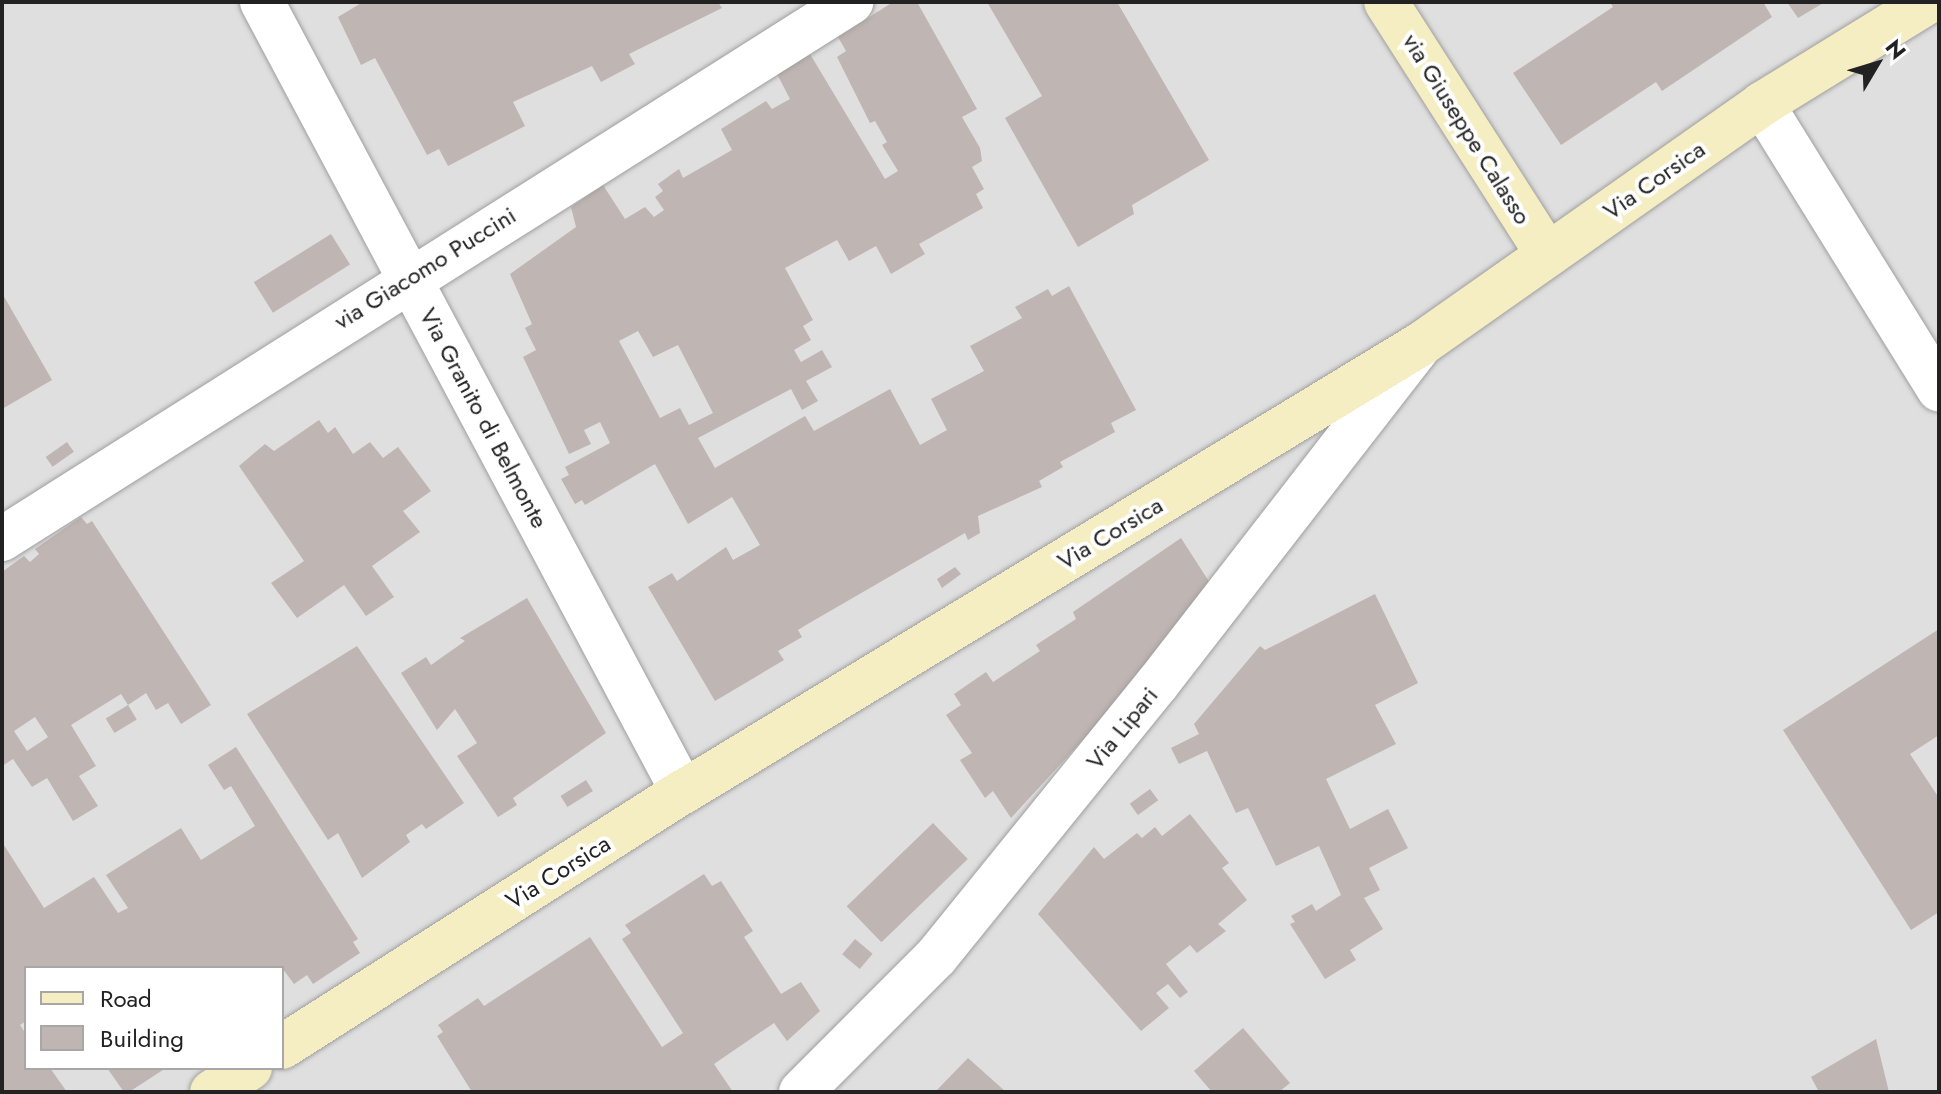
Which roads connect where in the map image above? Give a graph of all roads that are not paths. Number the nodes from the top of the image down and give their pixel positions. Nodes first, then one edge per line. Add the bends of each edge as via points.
1 (262, 2) edge
2 (851, 2) edge
3 (1386, 2) edge
4 (1928, 2) edge
5 (1762, 104) junction
6 (1548, 255) junction
7 (409, 278) junction
8 (1421, 344) junction
9 (1939, 390) edge
10 (2, 539) edge
11 (683, 792) junction
12 (284, 1046) edge
13 (247, 1070) edge
14 (212, 1092) edge
15 (801, 1092) edge

1 - 7 street, Via Granito di Belmonte
2 - 7 street, via Giacomo Puccini
3 - 6 main road, via Giuseppe Calasso
4 - 5 main road, Via Corsica
5 - 6 main road, Via Corsica
5 - 9 street
6 - 8 main road, Via Corsica
7 - 10 street, via Giacomo Puccini
7 - 11 street, Via Granito di Belmonte
8 - 11 main road, Via Corsica
8 - 15 street, Via Lipari via 1158,683 936,957
11 - 12 main road, Via Corsica
13 - 14 main road

